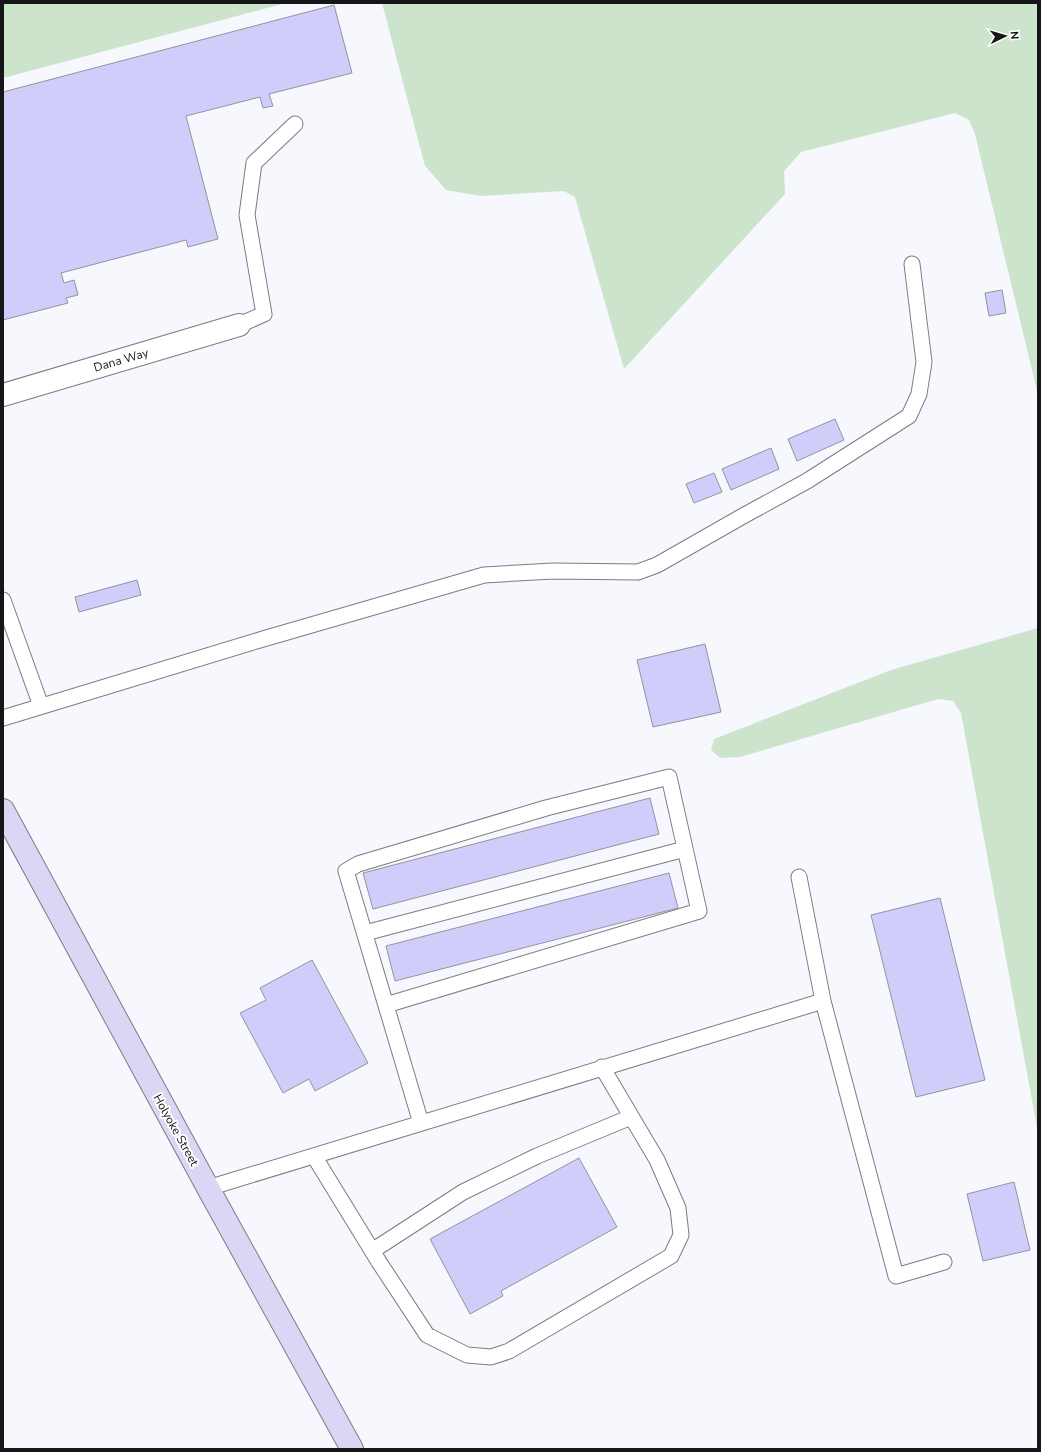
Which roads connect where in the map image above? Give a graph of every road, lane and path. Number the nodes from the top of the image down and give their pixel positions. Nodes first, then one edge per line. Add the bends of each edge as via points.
1 (295, 124) dead end
2 (912, 264) dead end
3 (239, 325) joint
4 (3, 395) edge
5 (3, 600) edge
6 (41, 706) junction
7 (3, 718) edge
8 (3, 810) edge
9 (685, 849) junction
10 (799, 877) dead end
11 (365, 933) junction
12 (823, 1001) junction
13 (386, 1005) junction
14 (602, 1067) junction
15 (631, 1117) junction
16 (421, 1123) junction
17 (314, 1156) junction
18 (208, 1188) junction
19 (372, 1252) junction
20 (944, 1262) dead end
21 (352, 1449) edge

1 - 3 lane via 254,163 247,215 264,314
2 - 6 lane via 924,362 919,394 909,416 807,481 657,565 638,572 553,570 484,575
3 - 4 street, Dana Way
5 - 6 lane
6 - 7 lane
8 - 18 main road, Holyoke Street
9 - 11 lane
9 - 11 lane via 669,777 546,808 358,864 346,871
9 - 13 lane via 699,911
10 - 12 lane
11 - 13 lane
12 - 14 lane
12 - 20 lane via 896,1276
13 - 16 lane
14 - 15 lane
14 - 16 lane
15 - 19 lane via 537,1156 463,1192
15 - 19 lane via 657,1160 678,1208 681,1235 671,1256 509,1351 491,1357 467,1355 427,1334
16 - 17 lane
17 - 18 lane
17 - 19 lane
18 - 21 main road, Holyoke Street

